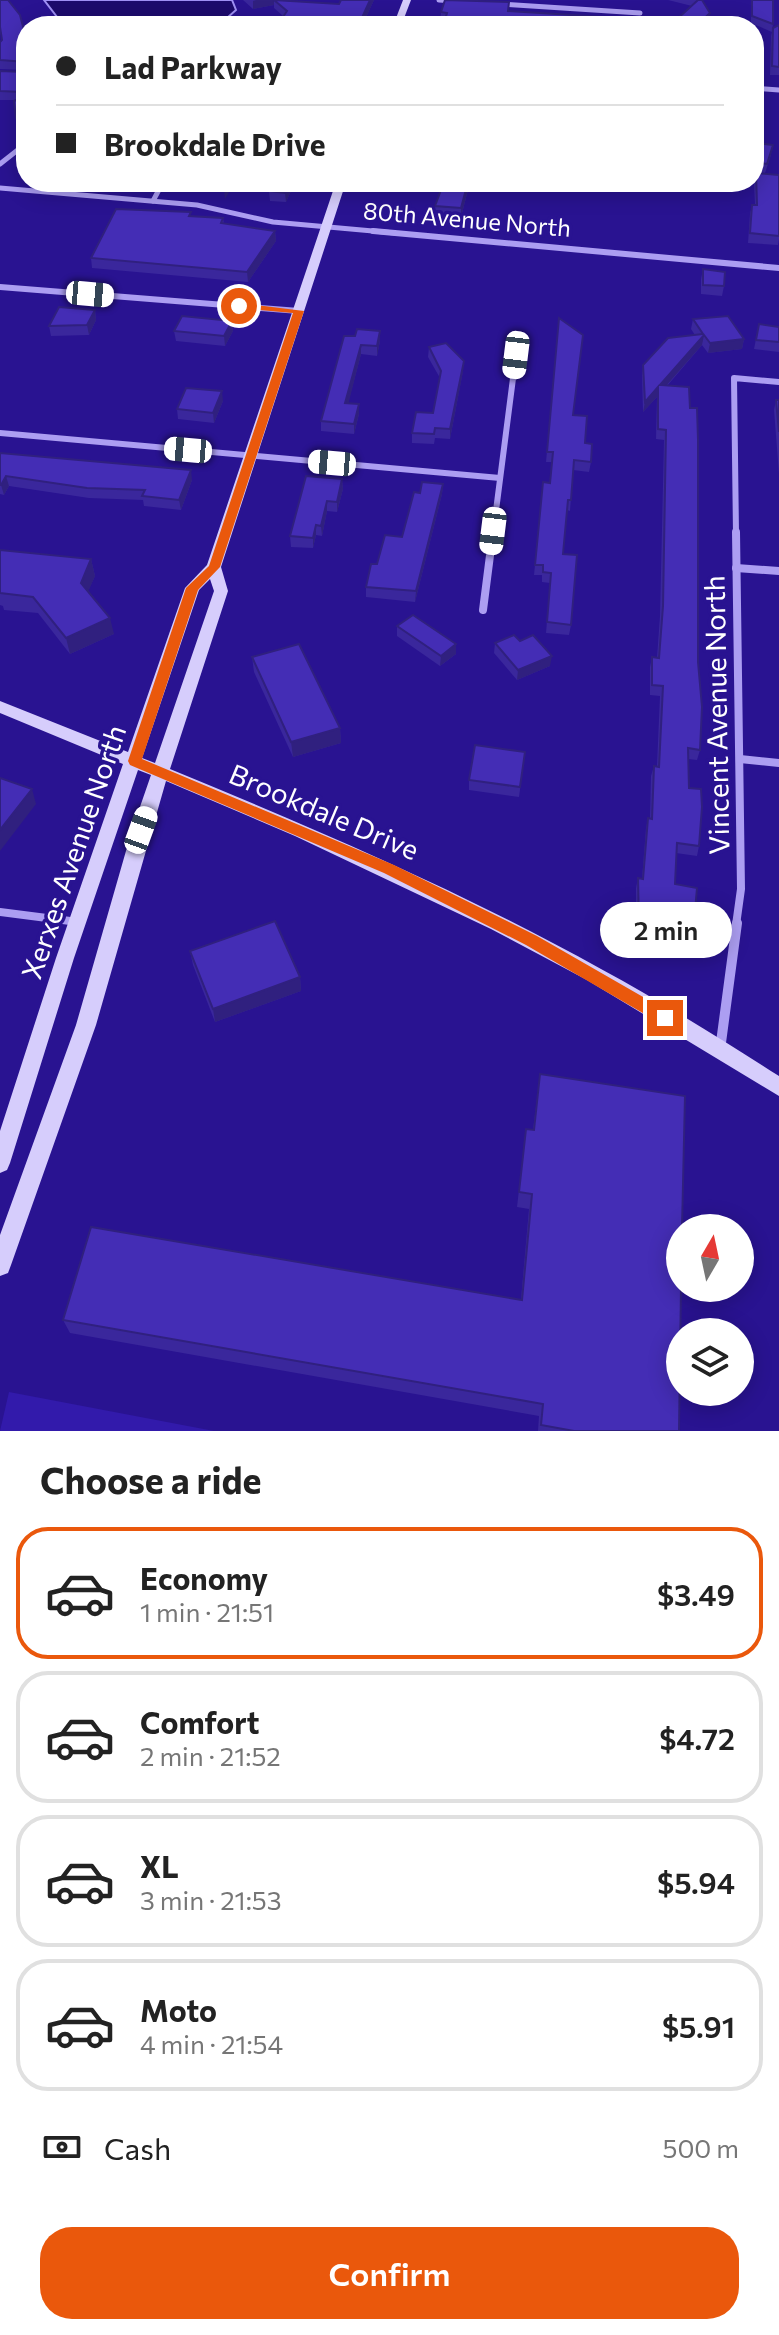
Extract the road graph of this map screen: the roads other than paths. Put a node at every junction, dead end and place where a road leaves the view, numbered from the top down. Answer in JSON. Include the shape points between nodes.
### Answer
{"nodes":[{"id":1,"x":439,"y":0,"type":"edge"},
{"id":2,"x":470,"y":2,"type":"edge"},
{"id":3,"x":485,"y":3,"type":"edge"},
{"id":4,"x":640,"y":13,"type":"dead end"},
{"id":5,"x":16,"y":151,"type":"edge"},
{"id":6,"x":0,"y":164,"type":"edge"},
{"id":7,"x":47,"y":192,"type":"edge"},
{"id":8,"x":158,"y":192,"type":"edge"},
{"id":9,"x":338,"y":192,"type":"edge"},
{"id":10,"x":153,"y":201,"type":"junction"},
{"id":11,"x":327,"y":226,"type":"junction"},
{"id":12,"x":779,"y":268,"type":"edge"},
{"id":13,"x":0,"y":287,"type":"edge"},
{"id":14,"x":299,"y":311,"type":"junction"},
{"id":15,"x":516,"y":355,"type":"dead end"},
{"id":16,"x":779,"y":382,"type":"edge"},
{"id":17,"x":0,"y":433,"type":"edge"},
{"id":18,"x":251,"y":455,"type":"junction"},
{"id":19,"x":500,"y":478,"type":"junction"},
{"id":20,"x":214,"y":567,"type":"junction"},
{"id":21,"x":736,"y":568,"type":"junction"},
{"id":22,"x":779,"y":571,"type":"edge"},
{"id":23,"x":483,"y":610,"type":"dead end"},
{"id":24,"x":0,"y":707,"type":"edge"},
{"id":25,"x":740,"y":759,"type":"junction"},
{"id":26,"x":135,"y":761,"type":"junction"},
{"id":27,"x":779,"y":763,"type":"edge"},
{"id":28,"x":161,"y":773,"type":"junction"},
{"id":29,"x":0,"y":912,"type":"edge"},
{"id":30,"x":78,"y":922,"type":"junction"},
{"id":31,"x":720,"y":1050,"type":"junction"},
{"id":32,"x":779,"y":1087,"type":"edge"},
{"id":33,"x":0,"y":1163,"type":"edge"},
{"id":34,"x":0,"y":1265,"type":"edge"}],
"edges":[{"from":1,"to":2,"type":"street"},
{"from":3,"to":4,"type":"street"},
{"from":5,"to":6,"type":"street"},
{"from":7,"to":10,"type":"street","name":"80th Avenue North"},
{"from":8,"to":10,"type":"street"},
{"from":9,"to":11,"type":"street","name":"Xerxes Avenue North"},
{"from":10,"to":11,"type":"street","name":"80th Avenue North"},
{"from":11,"to":12,"type":"street","name":"80th Avenue North"},
{"from":11,"to":14,"type":"street","name":"Xerxes Avenue North"},
{"from":13,"to":14,"type":"street"},
{"from":14,"to":18,"type":"street","name":"Xerxes Avenue North"},
{"from":15,"to":19,"type":"street"},
{"from":16,"to":21,"type":"street","name":"Vincent Avenue North","via":[[734,378]]},
{"from":17,"to":18,"type":"street"},
{"from":18,"to":19,"type":"street"},
{"from":18,"to":20,"type":"street","name":"Xerxes Avenue North"},
{"from":19,"to":23,"type":"street"},
{"from":20,"to":26,"type":"street","name":"Xerxes Avenue North","via":[[192,588]]},
{"from":20,"to":28,"type":"street","name":"Xerxes Avenue North","via":[[221,591]]},
{"from":21,"to":22,"type":"street"},
{"from":21,"to":25,"type":"street","name":"Vincent Avenue North"},
{"from":24,"to":26,"type":"street","name":"Brookdale Drive"},
{"from":25,"to":27,"type":"street"},
{"from":25,"to":31,"type":"street","name":"Vincent Avenue North","via":[[741,889]]},
{"from":26,"to":28,"type":"street","name":"Brookdale Drive"},
{"from":26,"to":30,"type":"street","name":"Xerxes Avenue North"},
{"from":28,"to":31,"type":"street","name":"Brookdale Drive","via":[[427,888]]},
{"from":28,"to":34,"type":"street","name":"Xerxes Avenue North","via":[[86,1025]]},
{"from":29,"to":30,"type":"street"},
{"from":30,"to":33,"type":"street","name":"Xerxes Avenue North"},
{"from":31,"to":32,"type":"street","name":"Brookdale Drive"}]}
